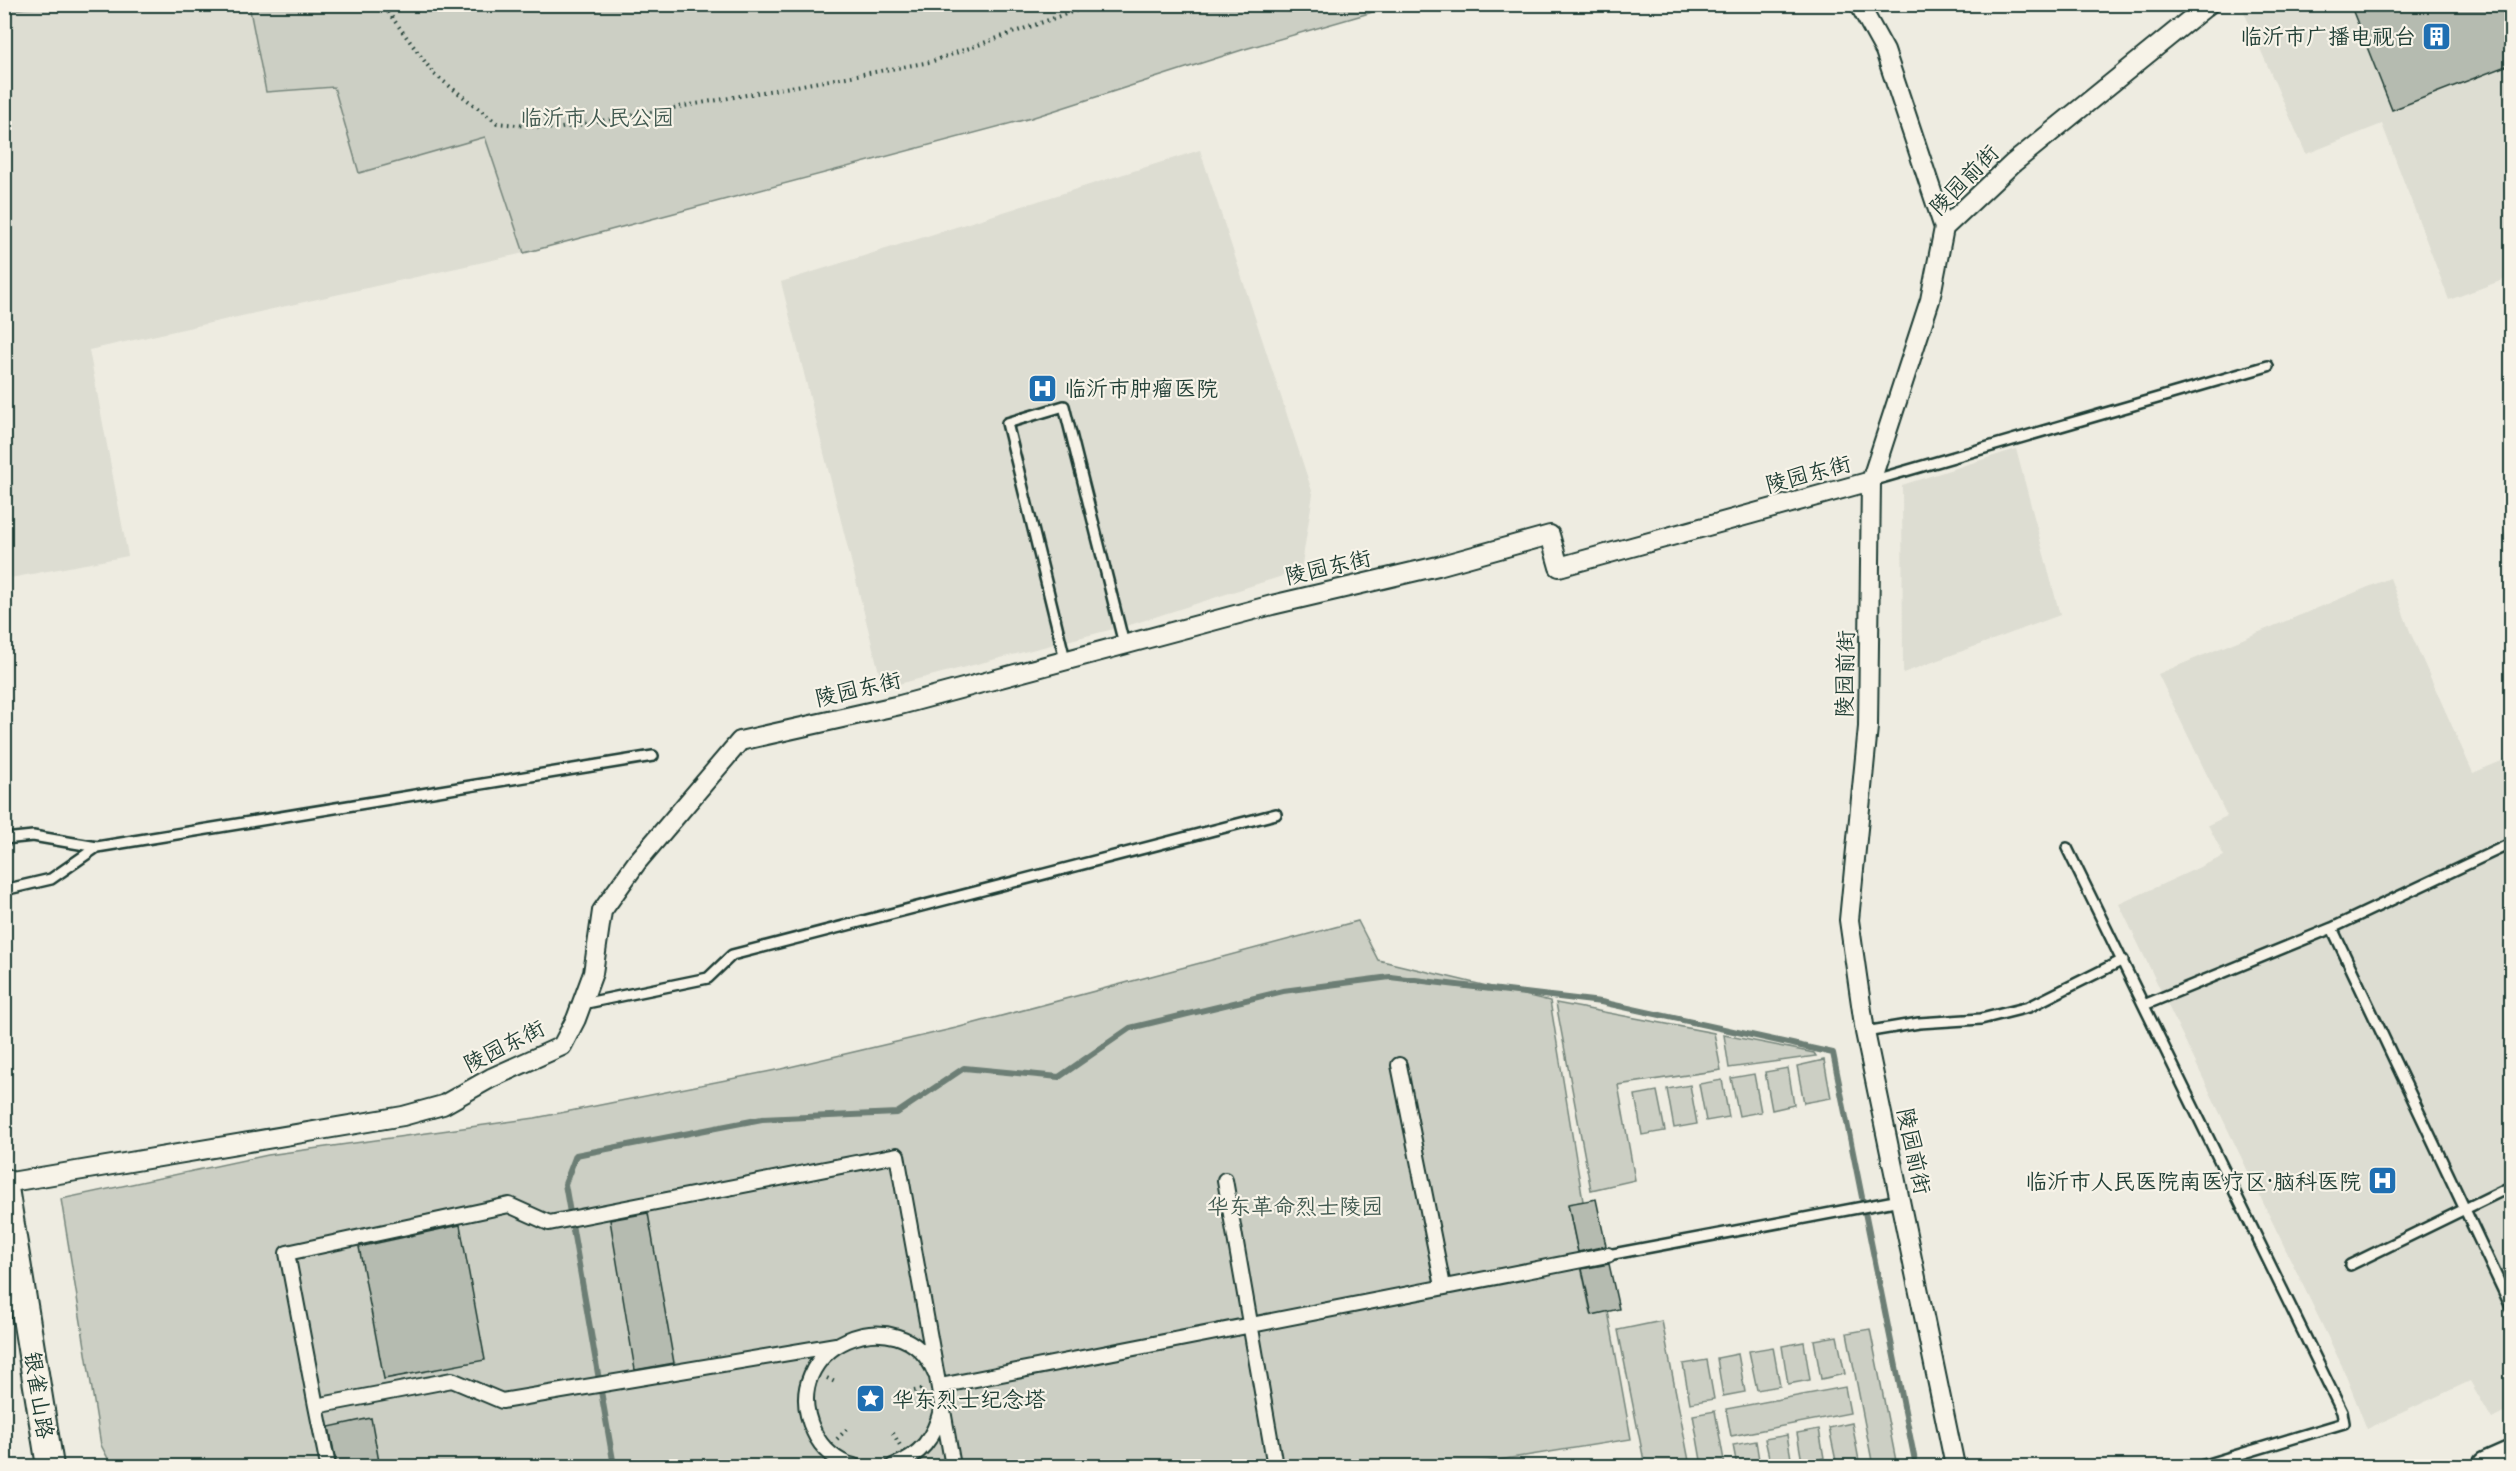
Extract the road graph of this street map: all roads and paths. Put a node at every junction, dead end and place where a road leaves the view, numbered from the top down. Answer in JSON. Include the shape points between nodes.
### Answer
{"nodes":[{"id":1,"x":1094,"y":4,"type":"edge"},
{"id":2,"x":1859,"y":4,"type":"edge"},
{"id":3,"x":2209,"y":4,"type":"edge"},
{"id":4,"x":388,"y":12,"type":"dead end"},
{"id":5,"x":1944,"y":228,"type":"junction"},
{"id":6,"x":2268,"y":366,"type":"dead end"},
{"id":7,"x":1871,"y":481,"type":"junction"},
{"id":8,"x":1124,"y":644,"type":"junction"},
{"id":9,"x":1065,"y":659,"type":"junction"},
{"id":10,"x":653,"y":756,"type":"dead end"},
{"id":11,"x":1276,"y":814,"type":"dead end"},
{"id":12,"x":4,"y":839,"type":"edge"},
{"id":13,"x":2511,"y":843,"type":"edge"},
{"id":14,"x":97,"y":847,"type":"junction"},
{"id":15,"x":2067,"y":848,"type":"dead end"},
{"id":16,"x":4,"y":890,"type":"edge"},
{"id":17,"x":2332,"y":928,"type":"junction"},
{"id":18,"x":2122,"y":960,"type":"junction"},
{"id":19,"x":582,"y":1004,"type":"junction"},
{"id":20,"x":2145,"y":1005,"type":"junction"},
{"id":21,"x":1865,"y":1032,"type":"junction"},
{"id":22,"x":1399,"y":1065,"type":"dead end"},
{"id":23,"x":1225,"y":1180,"type":"dead end"},
{"id":24,"x":5,"y":1182,"type":"edge"},
{"id":25,"x":2511,"y":1186,"type":"edge"},
{"id":26,"x":1900,"y":1200,"type":"junction"},
{"id":27,"x":2464,"y":1209,"type":"junction"},
{"id":28,"x":1608,"y":1255,"type":"joint"},
{"id":29,"x":2350,"y":1265,"type":"dead end"},
{"id":30,"x":1443,"y":1286,"type":"junction"},
{"id":31,"x":2511,"y":1310,"type":"edge"},
{"id":32,"x":1249,"y":1324,"type":"junction"},
{"id":33,"x":836,"y":1345,"type":"junction"},
{"id":34,"x":940,"y":1386,"type":"junction"},
{"id":35,"x":316,"y":1406,"type":"junction"},
{"id":36,"x":2511,"y":1455,"type":"edge"},
{"id":37,"x":850,"y":1466,"type":"edge"},
{"id":38,"x":50,"y":1467,"type":"edge"},
{"id":39,"x":328,"y":1467,"type":"edge"},
{"id":40,"x":893,"y":1467,"type":"edge"},
{"id":41,"x":953,"y":1467,"type":"edge"},
{"id":42,"x":1275,"y":1467,"type":"edge"},
{"id":43,"x":1955,"y":1467,"type":"edge"},
{"id":44,"x":2200,"y":1467,"type":"edge"},
{"id":45,"x":2487,"y":1467,"type":"edge"}],
"edges":[{"from":1,"to":4,"type":"path","via":[[930,62],[556,129],[497,123],[434,74]]},
{"from":2,"to":5,"type":"street","via":[[1886,51]]},
{"from":3,"to":5,"type":"street","name":"陵园前街","via":[[2012,164]]},
{"from":5,"to":7,"type":"street","name":"陵园前街","via":[[1930,300]]},
{"from":6,"to":7,"type":"lane"},
{"from":7,"to":8,"type":"street","name":"陵园东街","via":[[1559,567],[1550,535]]},
{"from":7,"to":21,"type":"street","name":"陵园前街","via":[[1868,727],[1849,920]]},
{"from":8,"to":9,"type":"street","name":"陵园东街"},
{"from":8,"to":9,"type":"lane","via":[[1064,406],[1007,423]]},
{"from":9,"to":19,"type":"street","name":"陵园东街","via":[[900,705],[740,741],[637,862],[602,911],[594,973]]},
{"from":10,"to":14,"type":"lane"},
{"from":11,"to":19,"type":"lane","via":[[732,955],[708,978]]},
{"from":12,"to":14,"type":"lane","via":[[33,836]]},
{"from":13,"to":17,"type":"lane"},
{"from":14,"to":16,"type":"lane","via":[[51,879]]},
{"from":15,"to":18,"type":"lane"},
{"from":17,"to":20,"type":"lane"},
{"from":17,"to":27,"type":"lane"},
{"from":18,"to":20,"type":"lane"},
{"from":18,"to":21,"type":"lane","via":[[2029,1007],[1981,1019],[1918,1023]]},
{"from":19,"to":24,"type":"street","name":"陵园东街","via":[[562,1046],[442,1105],[403,1116]]},
{"from":20,"to":44,"type":"lane","via":[[2344,1423]]},
{"from":21,"to":26,"type":"street","name":"陵园前街"},
{"from":22,"to":30,"type":"street"},
{"from":23,"to":32,"type":"street"},
{"from":24,"to":38,"type":"main road","name":"银雀山路"},
{"from":25,"to":27,"type":"lane"},
{"from":26,"to":28,"type":"lane"},
{"from":26,"to":43,"type":"street","name":"陵园前街"},
{"from":27,"to":29,"type":"lane"},
{"from":27,"to":31,"type":"lane"},
{"from":28,"to":30,"type":"street"},
{"from":30,"to":32,"type":"street"},
{"from":32,"to":34,"type":"street"},
{"from":32,"to":42,"type":"street"},
{"from":33,"to":34,"type":"street","via":[[856,1336],[878,1334],[900,1339],[919,1351],[933,1368]]},
{"from":33,"to":35,"type":"street","via":[[502,1401],[452,1380]]},
{"from":33,"to":37,"type":"street","via":[[820,1359],[809,1378],[808,1420],[826,1449]]},
{"from":34,"to":35,"type":"street","via":[[897,1155],[549,1223],[509,1205],[287,1253]]},
{"from":34,"to":40,"type":"street","via":[[941,1410],[936,1430],[925,1447]]},
{"from":34,"to":41,"type":"street"},
{"from":35,"to":39,"type":"street"},
{"from":36,"to":45,"type":"main road"}]}
